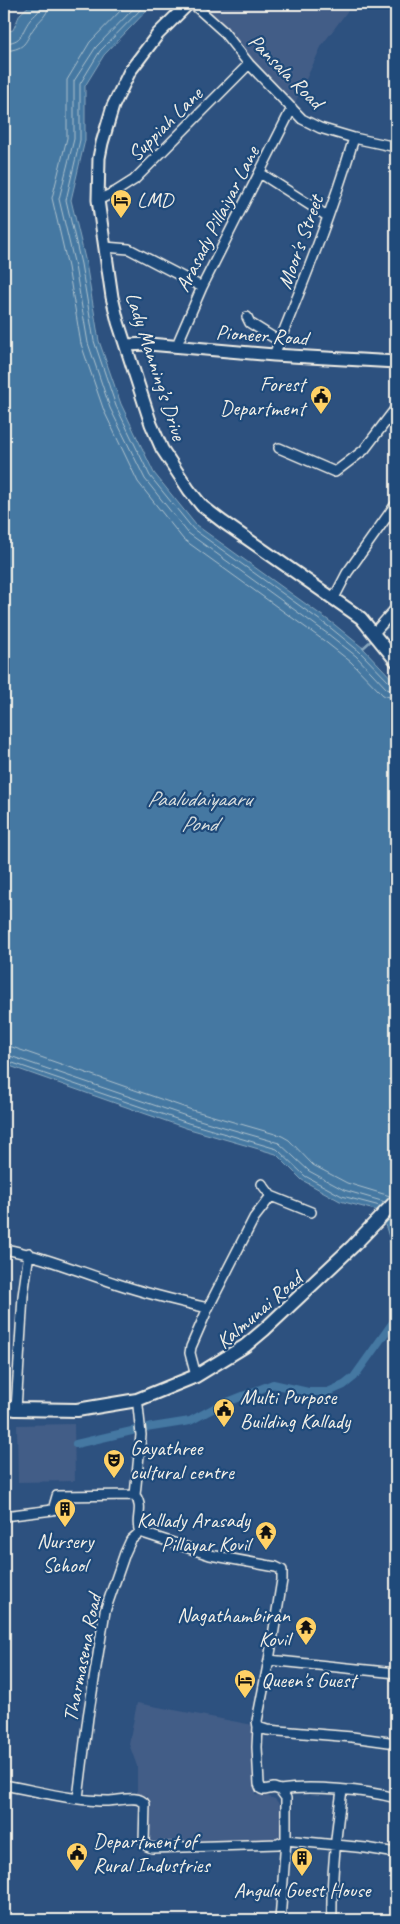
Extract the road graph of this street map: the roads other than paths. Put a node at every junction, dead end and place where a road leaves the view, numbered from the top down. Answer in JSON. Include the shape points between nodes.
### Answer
{"nodes":[{"id":1,"x":188,"y":4,"type":"edge"},
{"id":2,"x":193,"y":4,"type":"edge"},
{"id":3,"x":249,"y":64,"type":"junction"},
{"id":4,"x":292,"y":108,"type":"junction"},
{"id":5,"x":354,"y":138,"type":"junction"},
{"id":6,"x":396,"y":147,"type":"edge"},
{"id":7,"x":260,"y":173,"type":"junction"},
{"id":8,"x":98,"y":200,"type":"junction"},
{"id":9,"x":326,"y":216,"type":"junction"},
{"id":10,"x":105,"y":247,"type":"junction"},
{"id":11,"x":202,"y":287,"type":"junction"},
{"id":12,"x":247,"y":317,"type":"dead end"},
{"id":13,"x":279,"y":341,"type":"junction"},
{"id":14,"x":126,"y":344,"type":"junction"},
{"id":15,"x":176,"y":347,"type":"junction"},
{"id":16,"x":274,"y":355,"type":"junction"},
{"id":17,"x":396,"y":362,"type":"edge"},
{"id":18,"x":396,"y":408,"type":"edge"},
{"id":19,"x":279,"y":448,"type":"dead end"},
{"id":20,"x":396,"y":504,"type":"edge"},
{"id":21,"x":334,"y":598,"type":"junction"},
{"id":22,"x":396,"y":608,"type":"edge"},
{"id":23,"x":374,"y":634,"type":"junction"},
{"id":24,"x":396,"y":661,"type":"edge"},
{"id":25,"x":262,"y":1184,"type":"dead end"},
{"id":26,"x":271,"y":1196,"type":"junction"},
{"id":27,"x":396,"y":1201,"type":"edge"},
{"id":28,"x":396,"y":1208,"type":"edge"},
{"id":29,"x":312,"y":1212,"type":"dead end"},
{"id":30,"x":355,"y":1247,"type":"junction"},
{"id":31,"x":4,"y":1249,"type":"edge"},
{"id":32,"x":29,"y":1253,"type":"junction"},
{"id":33,"x":208,"y":1308,"type":"junction"},
{"id":34,"x":196,"y":1376,"type":"junction"},
{"id":35,"x":138,"y":1403,"type":"junction"},
{"id":36,"x":8,"y":1410,"type":"edge"},
{"id":37,"x":135,"y":1495,"type":"junction"},
{"id":38,"x":4,"y":1516,"type":"edge"},
{"id":39,"x":140,"y":1532,"type":"junction"},
{"id":40,"x":269,"y":1660,"type":"junction"},
{"id":41,"x":396,"y":1673,"type":"edge"},
{"id":42,"x":258,"y":1727,"type":"junction"},
{"id":43,"x":396,"y":1743,"type":"edge"},
{"id":44,"x":4,"y":1785,"type":"edge"},
{"id":45,"x":280,"y":1790,"type":"junction"},
{"id":46,"x":342,"y":1790,"type":"junction"},
{"id":47,"x":78,"y":1798,"type":"junction"},
{"id":48,"x":396,"y":1798,"type":"edge"},
{"id":49,"x":286,"y":1840,"type":"junction"},
{"id":50,"x":335,"y":1845,"type":"junction"},
{"id":51,"x":396,"y":1853,"type":"edge"},
{"id":52,"x":280,"y":1920,"type":"edge"},
{"id":53,"x":332,"y":1920,"type":"edge"}],
"edges":[{"from":1,"to":8,"type":"main road","name":"Lady Manning’s Drive","via":[[158,34],[130,71],[113,106],[100,150]]},
{"from":2,"to":3,"type":"street","name":"Pansala Road","via":[[223,31]]},
{"from":3,"to":4,"type":"street","name":"Pansala Road"},
{"from":3,"to":8,"type":"street","name":"Suppiah Lane","via":[[134,180]]},
{"from":4,"to":5,"type":"street","name":"Pansala Road","via":[[302,119],[320,128]]},
{"from":4,"to":7,"type":"street","name":"Arasady Pillaiyar Lane"},
{"from":5,"to":6,"type":"street","name":"Pansala Road"},
{"from":5,"to":9,"type":"street","name":"Moor's Street"},
{"from":7,"to":9,"type":"street"},
{"from":7,"to":11,"type":"street","name":"Arasady Pillaiyar Lane"},
{"from":8,"to":10,"type":"main road","name":"Lady Manning’s Drive"},
{"from":9,"to":13,"type":"street","name":"Moor's Street"},
{"from":10,"to":11,"type":"street","via":[[129,249]]},
{"from":10,"to":14,"type":"main road","name":"Lady Manning’s Drive","via":[[112,297]]},
{"from":11,"to":15,"type":"street","name":"Arasady Pillaiyar Lane"},
{"from":12,"to":13,"type":"street","via":[[250,323]]},
{"from":13,"to":16,"type":"street","name":"Moor's Street"},
{"from":14,"to":15,"type":"main road","name":"Pioneer Road"},
{"from":14,"to":21,"type":"main road","name":"Lady Manning’s Drive","via":[[151,424],[162,448],[202,506]]},
{"from":15,"to":16,"type":"main road","name":"Pioneer Road"},
{"from":16,"to":17,"type":"main road","name":"Pioneer Road"},
{"from":18,"to":19,"type":"street","via":[[364,450],[335,472]]},
{"from":20,"to":21,"type":"street","via":[[347,573]]},
{"from":21,"to":23,"type":"main road","name":"Lady Manning’s Drive","via":[[361,618]]},
{"from":22,"to":23,"type":"street"},
{"from":23,"to":24,"type":"main road","name":"Lady Manning’s Drive"},
{"from":25,"to":26,"type":"street"},
{"from":26,"to":29,"type":"street"},
{"from":26,"to":33,"type":"street","via":[[254,1218]]},
{"from":27,"to":30,"type":"highway"},
{"from":28,"to":30,"type":"highway"},
{"from":30,"to":34,"type":"highway","name":"Kalmunai Road","via":[[251,1341]]},
{"from":30,"to":35,"type":"highway","name":"Kalmunai Road","via":[[249,1350],[222,1369],[183,1389]]},
{"from":31,"to":32,"type":"street"},
{"from":32,"to":33,"type":"street","via":[[127,1287]]},
{"from":32,"to":36,"type":"street"},
{"from":33,"to":34,"type":"street","via":[[191,1347]]},
{"from":34,"to":35,"type":"highway","name":"Kalmunai Road"},
{"from":35,"to":36,"type":"highway","name":"Kalmunai Road","via":[[80,1416],[57,1417]]},
{"from":35,"to":37,"type":"street","via":[[140,1435]]},
{"from":37,"to":38,"type":"street","via":[[58,1496],[53,1510]]},
{"from":37,"to":39,"type":"street","via":[[140,1508]]},
{"from":39,"to":40,"type":"street","via":[[210,1555],[282,1570]]},
{"from":39,"to":47,"type":"street","name":"Tharmasena Road","via":[[125,1553],[105,1611]]},
{"from":40,"to":41,"type":"street"},
{"from":40,"to":42,"type":"street"},
{"from":42,"to":43,"type":"street"},
{"from":42,"to":45,"type":"street","via":[[259,1784],[264,1790]]},
{"from":44,"to":47,"type":"street"},
{"from":45,"to":46,"type":"street"},
{"from":45,"to":49,"type":"street","via":[[286,1798]]},
{"from":46,"to":48,"type":"street"},
{"from":46,"to":50,"type":"street"},
{"from":47,"to":49,"type":"street","via":[[142,1800],[145,1804],[144,1842],[152,1848],[278,1844]]},
{"from":49,"to":50,"type":"street"},
{"from":49,"to":52,"type":"street"},
{"from":50,"to":51,"type":"street"},
{"from":50,"to":53,"type":"street"}]}
